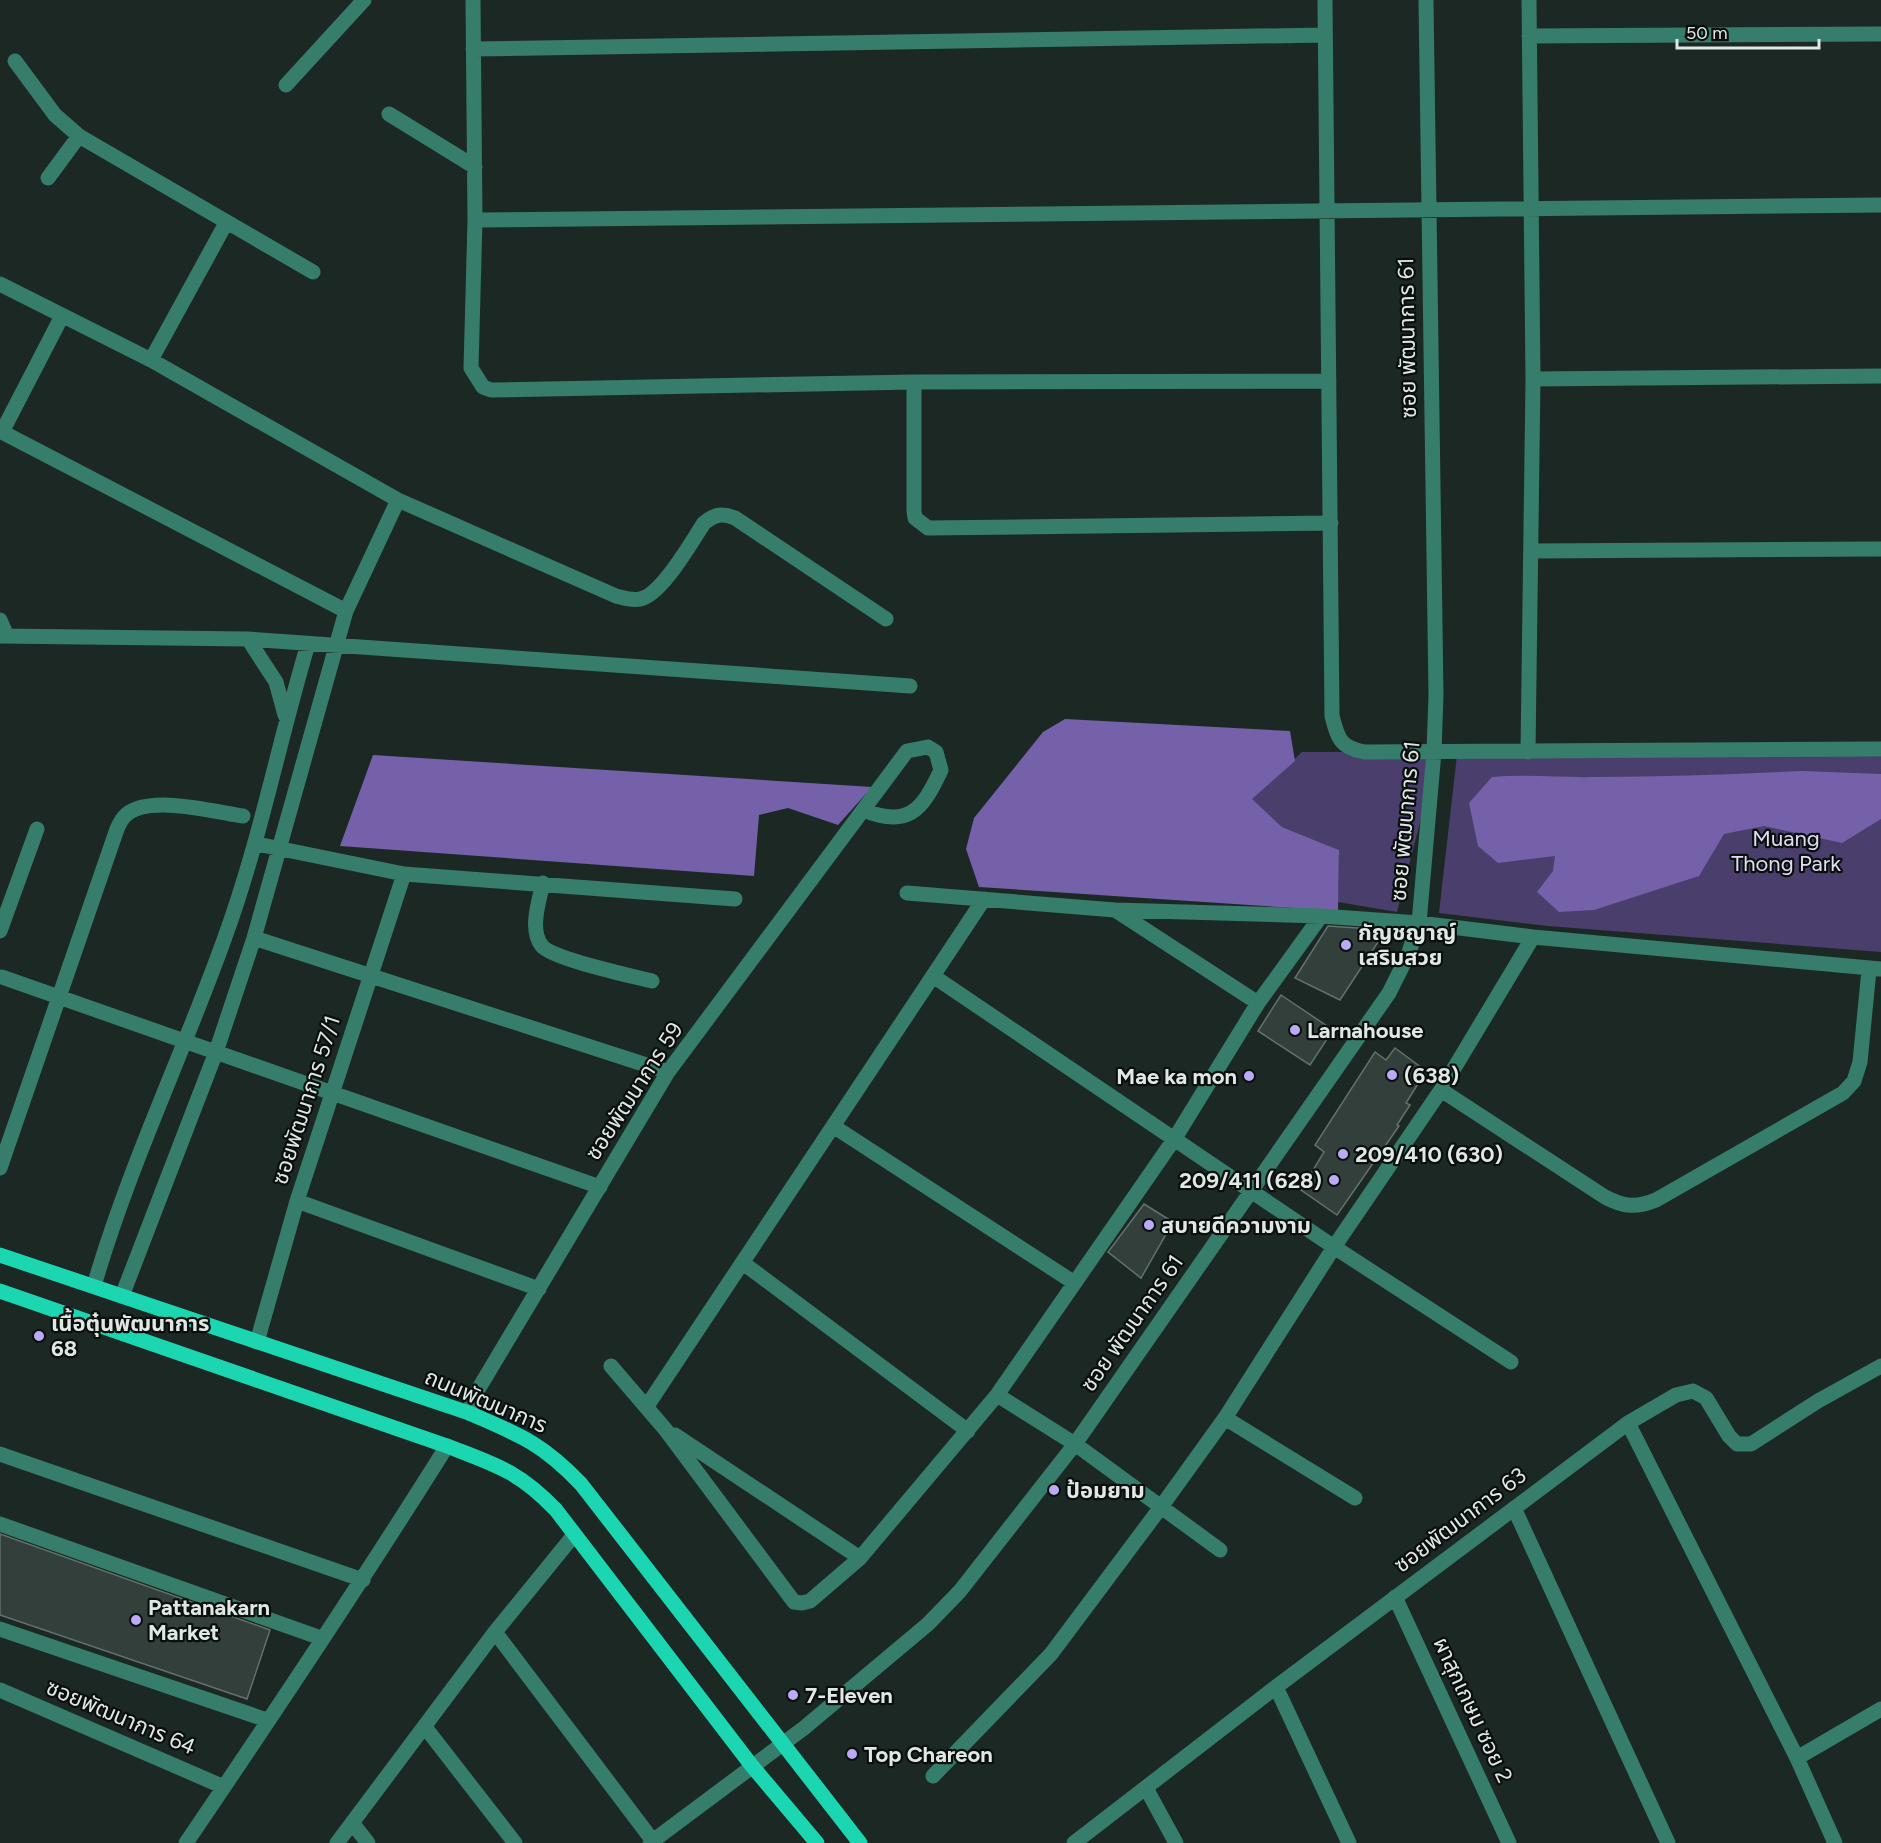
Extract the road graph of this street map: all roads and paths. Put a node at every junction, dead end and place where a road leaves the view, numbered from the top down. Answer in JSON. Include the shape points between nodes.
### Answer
{"nodes":[{"id":1,"x":364,"y":0,"type":"edge"},
{"id":2,"x":473,"y":0,"type":"edge"},
{"id":3,"x":1325,"y":0,"type":"edge"},
{"id":4,"x":1426,"y":0,"type":"edge"},
{"id":5,"x":1528,"y":0,"type":"edge"},
{"id":6,"x":1881,"y":34,"type":"edge"},
{"id":7,"x":1325,"y":35,"type":"junction"},
{"id":8,"x":1529,"y":36,"type":"junction"},
{"id":9,"x":473,"y":49,"type":"junction"},
{"id":10,"x":15,"y":61,"type":"dead end"},
{"id":11,"x":286,"y":86,"type":"dead end"},
{"id":12,"x":389,"y":114,"type":"dead end"},
{"id":13,"x":78,"y":136,"type":"junction"},
{"id":14,"x":475,"y":167,"type":"junction"},
{"id":15,"x":48,"y":178,"type":"dead end"},
{"id":16,"x":1881,"y":205,"type":"edge"},
{"id":17,"x":1529,"y":210,"type":"junction"},
{"id":18,"x":1428,"y":211,"type":"junction"},
{"id":19,"x":1328,"y":212,"type":"junction"},
{"id":20,"x":476,"y":220,"type":"junction"},
{"id":21,"x":226,"y":223,"type":"junction"},
{"id":22,"x":313,"y":272,"type":"dead end"},
{"id":23,"x":0,"y":284,"type":"edge"},
{"id":24,"x":62,"y":316,"type":"junction"},
{"id":25,"x":151,"y":360,"type":"junction"},
{"id":26,"x":1881,"y":376,"type":"edge"},
{"id":27,"x":1533,"y":379,"type":"junction"},
{"id":28,"x":1329,"y":381,"type":"junction"},
{"id":29,"x":914,"y":382,"type":"junction"},
{"id":30,"x":1,"y":432,"type":"edge"},
{"id":31,"x":398,"y":500,"type":"junction"},
{"id":32,"x":1331,"y":523,"type":"junction"},
{"id":33,"x":1881,"y":549,"type":"edge"},
{"id":34,"x":1531,"y":551,"type":"junction"},
{"id":35,"x":346,"y":611,"type":"junction"},
{"id":36,"x":885,"y":619,"type":"dead end"},
{"id":37,"x":0,"y":620,"type":"edge"},
{"id":38,"x":3,"y":636,"type":"edge"},
{"id":39,"x":248,"y":639,"type":"junction"},
{"id":40,"x":308,"y":644,"type":"junction"},
{"id":41,"x":335,"y":644,"type":"junction"},
{"id":42,"x":910,"y":686,"type":"dead end"},
{"id":43,"x":286,"y":718,"type":"junction"},
{"id":44,"x":1881,"y":749,"type":"edge"},
{"id":45,"x":1434,"y":752,"type":"junction"},
{"id":46,"x":1528,"y":752,"type":"junction"},
{"id":47,"x":863,"y":810,"type":"junction"},
{"id":48,"x":243,"y":816,"type":"dead end"},
{"id":49,"x":37,"y":829,"type":"dead end"},
{"id":50,"x":257,"y":844,"type":"junction"},
{"id":51,"x":278,"y":848,"type":"junction"},
{"id":52,"x":404,"y":874,"type":"junction"},
{"id":53,"x":543,"y":883,"type":"junction"},
{"id":54,"x":907,"y":893,"type":"dead end"},
{"id":55,"x":735,"y":899,"type":"dead end"},
{"id":56,"x":984,"y":899,"type":"junction"},
{"id":57,"x":1115,"y":910,"type":"junction"},
{"id":58,"x":1321,"y":916,"type":"junction"},
{"id":59,"x":1419,"y":924,"type":"junction"},
{"id":60,"x":0,"y":931,"type":"edge"},
{"id":61,"x":254,"y":938,"type":"junction"},
{"id":62,"x":1533,"y":938,"type":"junction"},
{"id":63,"x":1875,"y":970,"type":"edge"},
{"id":64,"x":371,"y":976,"type":"junction"},
{"id":65,"x":933,"y":976,"type":"junction"},
{"id":66,"x":2,"y":977,"type":"dead end"},
{"id":67,"x":652,"y":981,"type":"dead end"},
{"id":68,"x":61,"y":999,"type":"junction"},
{"id":69,"x":1258,"y":1003,"type":"junction"},
{"id":70,"x":183,"y":1040,"type":"junction"},
{"id":71,"x":216,"y":1052,"type":"junction"},
{"id":72,"x":668,"y":1072,"type":"junction"},
{"id":73,"x":1441,"y":1090,"type":"junction"},
{"id":74,"x":333,"y":1091,"type":"junction"},
{"id":75,"x":833,"y":1126,"type":"junction"},
{"id":76,"x":1175,"y":1138,"type":"junction"},
{"id":77,"x":0,"y":1168,"type":"edge"},
{"id":78,"x":600,"y":1187,"type":"junction"},
{"id":79,"x":1252,"y":1190,"type":"junction"},
{"id":80,"x":297,"y":1201,"type":"junction"},
{"id":81,"x":1334,"y":1247,"type":"junction"},
{"id":82,"x":1,"y":1257,"type":"edge"},
{"id":83,"x":743,"y":1263,"type":"junction"},
{"id":84,"x":1073,"y":1282,"type":"junction"},
{"id":85,"x":94,"y":1286,"type":"junction"},
{"id":86,"x":539,"y":1289,"type":"junction"},
{"id":87,"x":0,"y":1291,"type":"edge"},
{"id":88,"x":122,"y":1296,"type":"junction"},
{"id":89,"x":257,"y":1342,"type":"junction"},
{"id":90,"x":1511,"y":1362,"type":"dead end"},
{"id":91,"x":611,"y":1366,"type":"dead end"},
{"id":92,"x":1881,"y":1366,"type":"edge"},
{"id":93,"x":997,"y":1395,"type":"junction"},
{"id":94,"x":647,"y":1406,"type":"junction"},
{"id":95,"x":469,"y":1413,"type":"junction"},
{"id":96,"x":1225,"y":1418,"type":"junction"},
{"id":97,"x":1628,"y":1423,"type":"junction"},
{"id":98,"x":665,"y":1429,"type":"junction"},
{"id":99,"x":968,"y":1431,"type":"junction"},
{"id":100,"x":1075,"y":1444,"type":"junction"},
{"id":101,"x":447,"y":1446,"type":"junction"},
{"id":102,"x":0,"y":1454,"type":"edge"},
{"id":103,"x":1355,"y":1498,"type":"dead end"},
{"id":104,"x":1161,"y":1507,"type":"junction"},
{"id":105,"x":1514,"y":1508,"type":"junction"},
{"id":106,"x":0,"y":1524,"type":"edge"},
{"id":107,"x":574,"y":1535,"type":"junction"},
{"id":108,"x":1220,"y":1550,"type":"dead end"},
{"id":109,"x":860,"y":1558,"type":"junction"},
{"id":110,"x":363,"y":1580,"type":"junction"},
{"id":111,"x":1395,"y":1597,"type":"junction"},
{"id":112,"x":0,"y":1629,"type":"edge"},
{"id":113,"x":495,"y":1632,"type":"junction"},
{"id":114,"x":321,"y":1638,"type":"junction"},
{"id":115,"x":1276,"y":1687,"type":"junction"},
{"id":116,"x":0,"y":1690,"type":"edge"},
{"id":117,"x":1881,"y":1709,"type":"edge"},
{"id":118,"x":267,"y":1720,"type":"junction"},
{"id":119,"x":425,"y":1727,"type":"junction"},
{"id":120,"x":782,"y":1744,"type":"junction"},
{"id":121,"x":1797,"y":1758,"type":"junction"},
{"id":122,"x":752,"y":1766,"type":"junction"},
{"id":123,"x":933,"y":1776,"type":"dead end"},
{"id":124,"x":224,"y":1787,"type":"junction"},
{"id":125,"x":1146,"y":1788,"type":"junction"},
{"id":126,"x":353,"y":1824,"type":"junction"},
{"id":127,"x":651,"y":1842,"type":"edge"},
{"id":128,"x":186,"y":1843,"type":"edge"},
{"id":129,"x":338,"y":1843,"type":"edge"},
{"id":130,"x":368,"y":1843,"type":"edge"},
{"id":131,"x":515,"y":1843,"type":"edge"},
{"id":132,"x":817,"y":1843,"type":"edge"},
{"id":133,"x":860,"y":1843,"type":"edge"},
{"id":134,"x":1074,"y":1843,"type":"edge"},
{"id":135,"x":1176,"y":1843,"type":"edge"},
{"id":136,"x":1349,"y":1843,"type":"edge"},
{"id":137,"x":1509,"y":1843,"type":"edge"},
{"id":138,"x":1668,"y":1843,"type":"edge"},
{"id":139,"x":1835,"y":1843,"type":"edge"}],
"edges":[{"from":1,"to":11,"type":"street"},
{"from":2,"to":9,"type":"street"},
{"from":3,"to":7,"type":"street"},
{"from":4,"to":18,"type":"street","name":"ซอย พัฒนาการ 61"},
{"from":5,"to":8,"type":"street"},
{"from":6,"to":8,"type":"street"},
{"from":7,"to":9,"type":"street"},
{"from":7,"to":19,"type":"street"},
{"from":8,"to":17,"type":"street"},
{"from":9,"to":14,"type":"street"},
{"from":10,"to":13,"type":"street","via":[[56,115]]},
{"from":12,"to":14,"type":"street"},
{"from":13,"to":15,"type":"street"},
{"from":13,"to":21,"type":"street"},
{"from":14,"to":20,"type":"street"},
{"from":16,"to":17,"type":"street"},
{"from":17,"to":18,"type":"street"},
{"from":17,"to":27,"type":"street"},
{"from":18,"to":19,"type":"street"},
{"from":18,"to":45,"type":"street","name":"ซอย พัฒนาการ 61"},
{"from":19,"to":20,"type":"street"},
{"from":19,"to":28,"type":"street"},
{"from":20,"to":29,"type":"street","via":[[471,368],[483,387],[491,390]]},
{"from":21,"to":22,"type":"street"},
{"from":21,"to":25,"type":"street"},
{"from":23,"to":24,"type":"street"},
{"from":24,"to":25,"type":"street"},
{"from":24,"to":30,"type":"street"},
{"from":25,"to":31,"type":"street"},
{"from":26,"to":27,"type":"street"},
{"from":27,"to":34,"type":"street"},
{"from":28,"to":29,"type":"street"},
{"from":28,"to":32,"type":"street"},
{"from":29,"to":32,"type":"street","via":[[914,511],[915,518],[928,528]]},
{"from":30,"to":35,"type":"street"},
{"from":31,"to":35,"type":"street"},
{"from":31,"to":36,"type":"street","via":[[630,599],[650,594],[664,581],[704,523],[724,514]]},
{"from":32,"to":45,"type":"street","via":[[1332,716],[1338,736],[1347,748],[1364,752]]},
{"from":33,"to":34,"type":"street"},
{"from":34,"to":46,"type":"street"},
{"from":35,"to":41,"type":"street"},
{"from":37,"to":38,"type":"street"},
{"from":38,"to":39,"type":"street"},
{"from":39,"to":40,"type":"street"},
{"from":39,"to":43,"type":"street","via":[[276,682]]},
{"from":40,"to":41,"type":"street"},
{"from":40,"to":43,"type":"street"},
{"from":41,"to":42,"type":"street"},
{"from":41,"to":51,"type":"street"},
{"from":43,"to":50,"type":"street"},
{"from":44,"to":46,"type":"street"},
{"from":45,"to":46,"type":"street"},
{"from":45,"to":59,"type":"street","name":"ซอย พัฒนาการ 61"},
{"from":47,"to":47,"type":"street","name":"ซอยพัฒนาการ 59","via":[[907,751],[928,747],[936,752],[941,770],[922,804],[910,815],[888,819]]},
{"from":47,"to":72,"type":"street","name":"ซอยพัฒนาการ 59"},
{"from":48,"to":68,"type":"street","via":[[159,804],[125,816],[117,829]]},
{"from":49,"to":60,"type":"street"},
{"from":50,"to":51,"type":"street"},
{"from":50,"to":70,"type":"street","via":[[225,938]]},
{"from":51,"to":52,"type":"street"},
{"from":51,"to":61,"type":"street"},
{"from":52,"to":53,"type":"street"},
{"from":52,"to":64,"type":"street","name":"ซอยพัฒนาการ 57/1"},
{"from":53,"to":55,"type":"street"},
{"from":53,"to":67,"type":"street","via":[[536,916],[543,946],[558,955]]},
{"from":54,"to":56,"type":"street"},
{"from":56,"to":57,"type":"street"},
{"from":56,"to":65,"type":"street"},
{"from":57,"to":58,"type":"street"},
{"from":57,"to":69,"type":"street"},
{"from":58,"to":59,"type":"street"},
{"from":58,"to":69,"type":"street"},
{"from":59,"to":62,"type":"street"},
{"from":59,"to":79,"type":"street","name":"ซอย พัฒนาการ 61","via":[[1389,993]]},
{"from":61,"to":64,"type":"street"},
{"from":61,"to":71,"type":"street"},
{"from":62,"to":63,"type":"street"},
{"from":62,"to":73,"type":"street"},
{"from":63,"to":73,"type":"street","via":[[1860,1062],[1854,1081],[1843,1093],[1638,1207],[1620,1205],[1605,1197]]},
{"from":64,"to":72,"type":"street"},
{"from":64,"to":74,"type":"street","name":"ซอยพัฒนาการ 57/1"},
{"from":65,"to":75,"type":"street"},
{"from":65,"to":76,"type":"street"},
{"from":66,"to":68,"type":"street"},
{"from":68,"to":70,"type":"street"},
{"from":68,"to":77,"type":"street"},
{"from":69,"to":76,"type":"street"},
{"from":70,"to":71,"type":"street"},
{"from":70,"to":85,"type":"street"},
{"from":71,"to":74,"type":"street"},
{"from":71,"to":88,"type":"street"},
{"from":72,"to":78,"type":"street","name":"ซอยพัฒนาการ 59"},
{"from":73,"to":81,"type":"street"},
{"from":74,"to":78,"type":"street"},
{"from":74,"to":80,"type":"street","name":"ซอยพัฒนาการ 57/1"},
{"from":75,"to":83,"type":"street"},
{"from":75,"to":84,"type":"street"},
{"from":76,"to":79,"type":"street"},
{"from":76,"to":84,"type":"street"},
{"from":78,"to":86,"type":"street","name":"ซอยพัฒนาการ 59"},
{"from":79,"to":81,"type":"street"},
{"from":79,"to":100,"type":"street","name":"ซอย พัฒนาการ 61"},
{"from":80,"to":86,"type":"street"},
{"from":80,"to":89,"type":"street","name":"ซอยพัฒนาการ 57/1"},
{"from":81,"to":90,"type":"street"},
{"from":81,"to":96,"type":"street"},
{"from":82,"to":85,"type":"main road","name":"ถนนพัฒนาการ"},
{"from":83,"to":94,"type":"street"},
{"from":83,"to":99,"type":"street"},
{"from":84,"to":93,"type":"street"},
{"from":85,"to":88,"type":"main road","name":"ถนนพัฒนาการ"},
{"from":86,"to":95,"type":"street","name":"ซอยพัฒนาการ 59","via":[[473,1398]]},
{"from":87,"to":101,"type":"main road"},
{"from":88,"to":89,"type":"main road","name":"ถนนพัฒนาการ"},
{"from":89,"to":95,"type":"main road","name":"ถนนพัฒนาการ"},
{"from":91,"to":94,"type":"street"},
{"from":92,"to":97,"type":"street","name":"ซอยพัฒนาการ 63","via":[[1751,1444],[1737,1443],[1729,1436],[1706,1398],[1693,1391],[1676,1395]]},
{"from":93,"to":99,"type":"street"},
{"from":93,"to":100,"type":"street"},
{"from":94,"to":98,"type":"street"},
{"from":95,"to":120,"type":"main road","name":"ถนนพัฒนาการ","via":[[530,1439],[575,1477]]},
{"from":96,"to":103,"type":"street"},
{"from":96,"to":104,"type":"street"},
{"from":97,"to":105,"type":"street","name":"ซอยพัฒนาการ 63"},
{"from":97,"to":121,"type":"street"},
{"from":98,"to":109,"type":"street"},
{"from":98,"to":109,"type":"street","via":[[794,1602],[810,1601]]},
{"from":99,"to":109,"type":"street"},
{"from":100,"to":104,"type":"street"},
{"from":100,"to":120,"type":"street","name":"ซอย พัฒนาการ 61","via":[[960,1591],[928,1624]]},
{"from":101,"to":107,"type":"main road","via":[[515,1473],[542,1495]]},
{"from":101,"to":110,"type":"street"},
{"from":102,"to":110,"type":"street"},
{"from":104,"to":108,"type":"street"},
{"from":104,"to":123,"type":"street","via":[[1051,1654]]},
{"from":105,"to":111,"type":"street","name":"ซอยพัฒนาการ 63"},
{"from":105,"to":138,"type":"street"},
{"from":106,"to":114,"type":"street"},
{"from":107,"to":113,"type":"street"},
{"from":107,"to":122,"type":"main road"},
{"from":110,"to":114,"type":"street"},
{"from":111,"to":115,"type":"street","name":"ซอยพัฒนาการ 63"},
{"from":111,"to":137,"type":"street","name":"ผาสุกเกษม ซอย 2"},
{"from":112,"to":118,"type":"street"},
{"from":113,"to":119,"type":"street"},
{"from":113,"to":127,"type":"street"},
{"from":114,"to":118,"type":"street"},
{"from":115,"to":125,"type":"street","name":"ซอยพัฒนาการ 63"},
{"from":115,"to":136,"type":"street"},
{"from":116,"to":124,"type":"street","name":"ซอยพัฒนาการ 64"},
{"from":117,"to":121,"type":"street"},
{"from":118,"to":124,"type":"street"},
{"from":119,"to":126,"type":"street"},
{"from":119,"to":131,"type":"street"},
{"from":120,"to":122,"type":"street","name":"ซอย พัฒนาการ 61"},
{"from":120,"to":133,"type":"main road","name":"ถนนพัฒนาการ"},
{"from":121,"to":139,"type":"street"},
{"from":122,"to":127,"type":"street","name":"ซอย พัฒนาการ 61"},
{"from":122,"to":132,"type":"main road"},
{"from":124,"to":128,"type":"street"},
{"from":125,"to":134,"type":"street","name":"ซอยพัฒนาการ 63"},
{"from":125,"to":135,"type":"street"},
{"from":126,"to":129,"type":"street"},
{"from":126,"to":130,"type":"street"}]}
